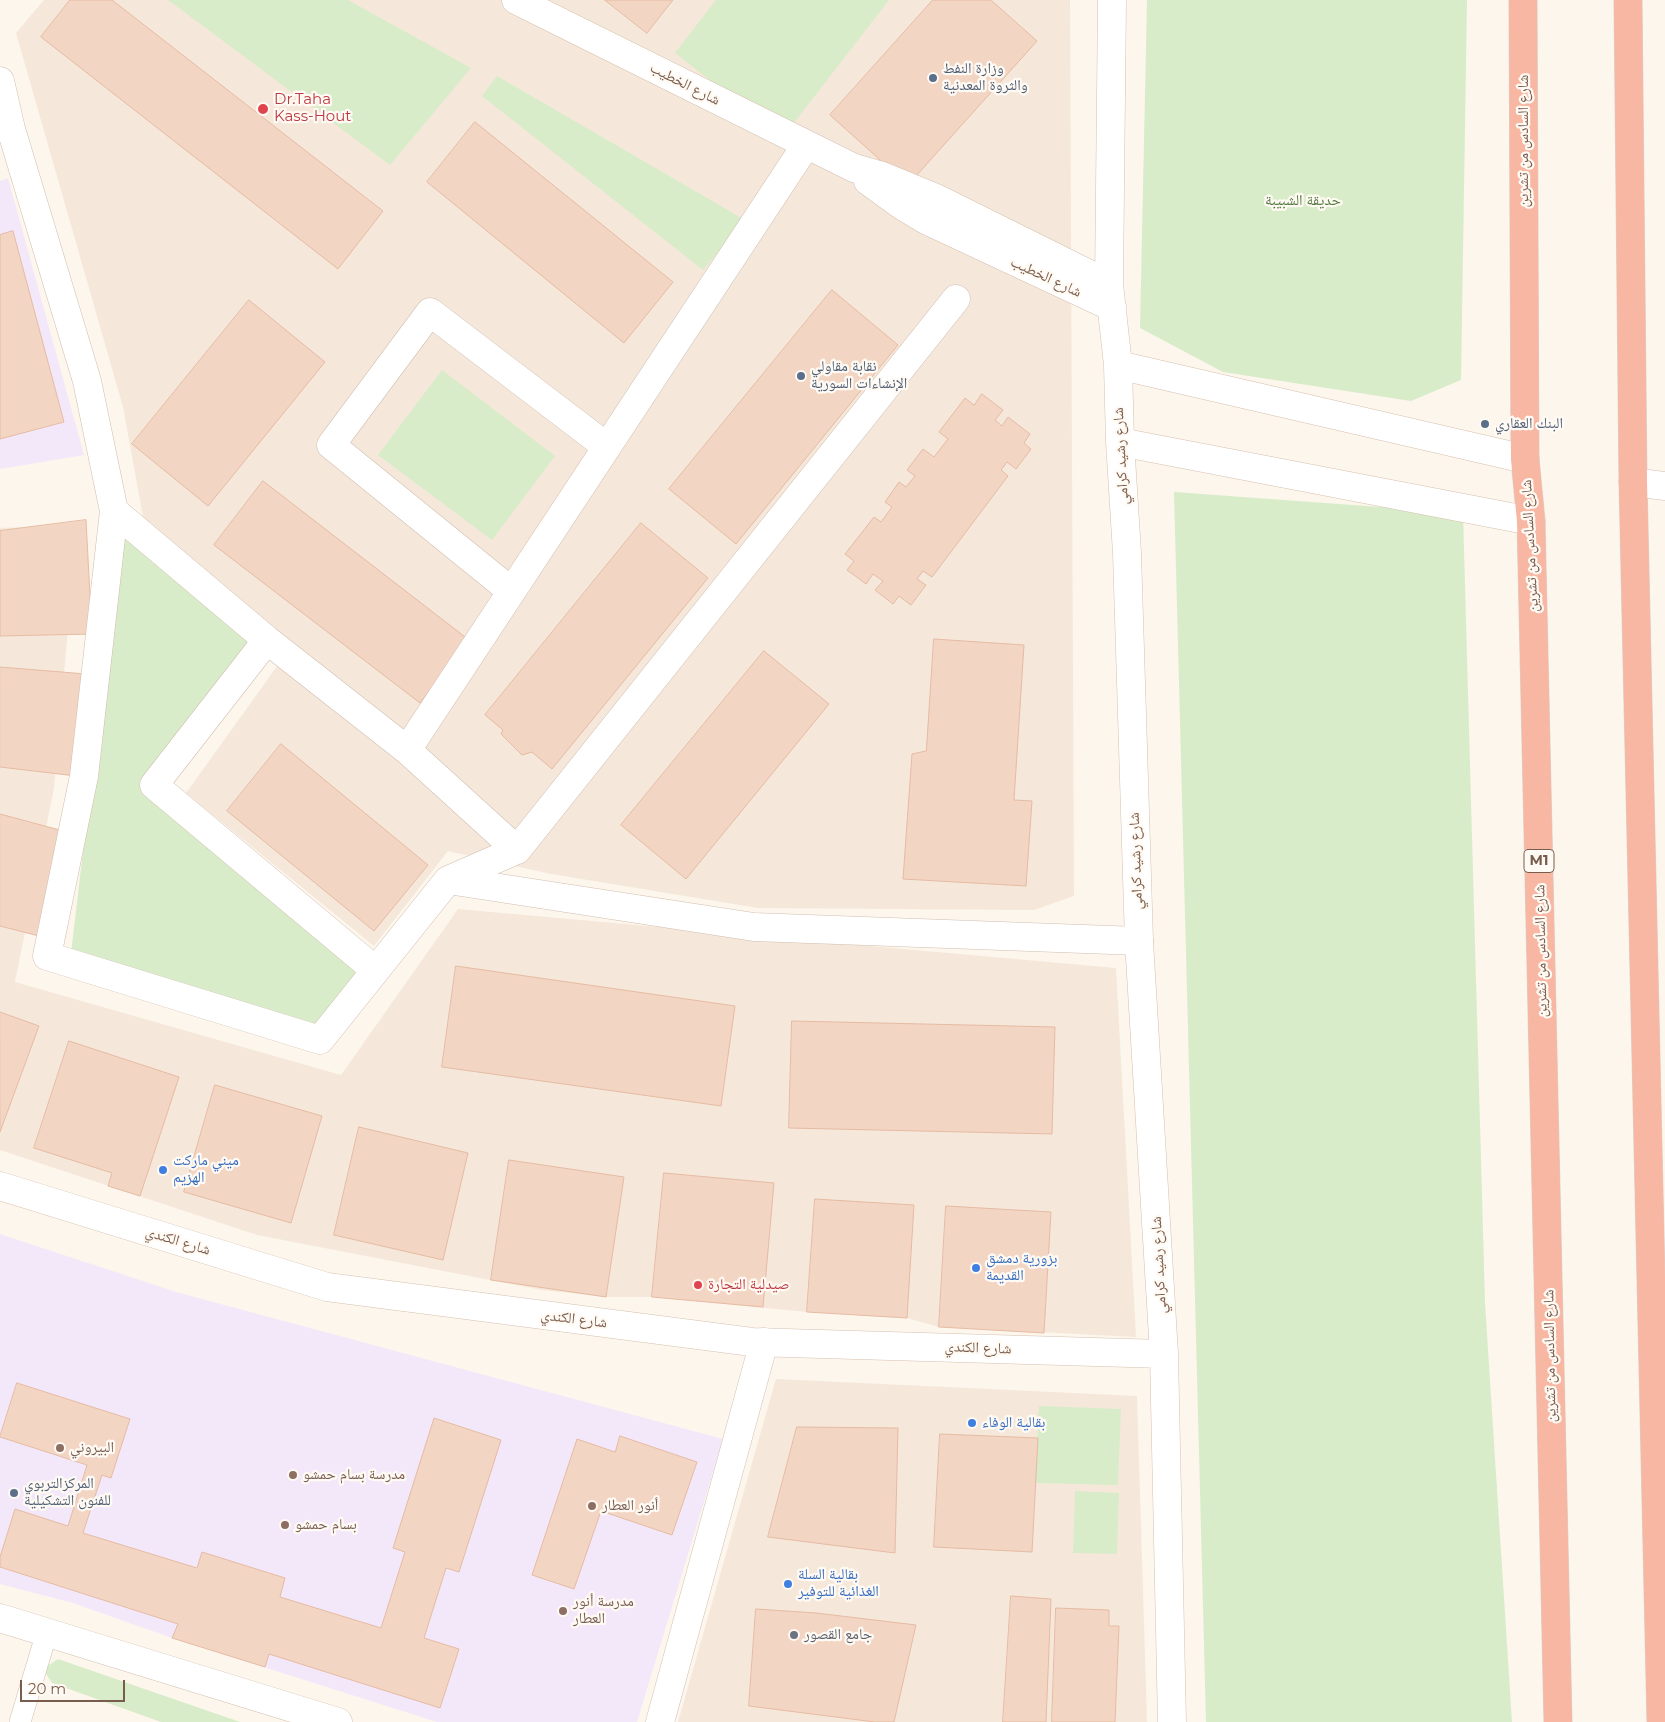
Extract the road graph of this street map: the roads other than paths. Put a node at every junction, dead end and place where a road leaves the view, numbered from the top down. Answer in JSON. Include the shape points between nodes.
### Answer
{"nodes":[{"id":1,"x":516,"y":0,"type":"edge"},
{"id":2,"x":1112,"y":0,"type":"edge"},
{"id":3,"x":1523,"y":0,"type":"edge"},
{"id":4,"x":1628,"y":0,"type":"edge"},
{"id":5,"x":0,"y":81,"type":"edge"},
{"id":6,"x":806,"y":145,"type":"junction"},
{"id":7,"x":1110,"y":296,"type":"junction"},
{"id":8,"x":956,"y":299,"type":"dead end"},
{"id":9,"x":1118,"y":365,"type":"junction"},
{"id":10,"x":1120,"y":442,"type":"junction"},
{"id":11,"x":607,"y":447,"type":"junction"},
{"id":12,"x":1525,"y":459,"type":"junction"},
{"id":13,"x":1633,"y":482,"type":"junction"},
{"id":14,"x":1665,"y":486,"type":"edge"},
{"id":15,"x":114,"y":511,"type":"junction"},
{"id":16,"x":1531,"y":520,"type":"junction"},
{"id":17,"x":512,"y":591,"type":"junction"},
{"id":18,"x":267,"y":640,"type":"junction"},
{"id":19,"x":407,"y":750,"type":"junction"},
{"id":20,"x":517,"y":850,"type":"junction"},
{"id":21,"x":448,"y":880,"type":"junction"},
{"id":22,"x":1139,"y":941,"type":"junction"},
{"id":23,"x":375,"y":970,"type":"junction"},
{"id":24,"x":0,"y":1186,"type":"edge"},
{"id":25,"x":764,"y":1342,"type":"junction"},
{"id":26,"x":1164,"y":1354,"type":"junction"},
{"id":27,"x":0,"y":1618,"type":"edge"},
{"id":28,"x":47,"y":1632,"type":"junction"},
{"id":29,"x":334,"y":1721,"type":"edge"},
{"id":30,"x":20,"y":1722,"type":"edge"},
{"id":31,"x":660,"y":1722,"type":"edge"},
{"id":32,"x":1172,"y":1722,"type":"edge"},
{"id":33,"x":1558,"y":1722,"type":"edge"},
{"id":34,"x":1661,"y":1722,"type":"edge"}],
"edges":[{"from":1,"to":6,"type":"street","name":"شارع الخطيب"},
{"from":2,"to":7,"type":"street","name":"شارع رشيد كرامي"},
{"from":3,"to":12,"type":"highway","name":"شارع السادس من تشرين","number":"M1"},
{"from":4,"to":13,"type":"highway"},
{"from":5,"to":15,"type":"street","via":[[11,129],[86,381]]},
{"from":6,"to":7,"type":"street","name":"شارع الخطيب","via":[[854,168],[876,187],[926,220]]},
{"from":6,"to":11,"type":"street"},
{"from":7,"to":9,"type":"street","name":"شارع رشيد كرامي"},
{"from":8,"to":20,"type":"street"},
{"from":9,"to":10,"type":"street","name":"شارع رشيد كرامي"},
{"from":9,"to":12,"type":"street"},
{"from":10,"to":16,"type":"street"},
{"from":10,"to":22,"type":"street","name":"شارع رشيد كرامي","via":[[1127,553]]},
{"from":11,"to":17,"type":"street"},
{"from":11,"to":17,"type":"street","via":[[430,312],[331,445]]},
{"from":12,"to":16,"type":"highway","name":"شارع السادس من تشرين","number":"M1"},
{"from":13,"to":14,"type":"street"},
{"from":13,"to":34,"type":"highway"},
{"from":15,"to":18,"type":"street"},
{"from":15,"to":23,"type":"street","via":[[84,776],[47,956],[320,1040]]},
{"from":16,"to":33,"type":"highway","name":"شارع السادس من تشرين","number":"M1"},
{"from":17,"to":19,"type":"street"},
{"from":18,"to":19,"type":"street"},
{"from":18,"to":23,"type":"street","via":[[154,785]]},
{"from":19,"to":20,"type":"street"},
{"from":20,"to":21,"type":"street"},
{"from":21,"to":22,"type":"street","via":[[754,928]]},
{"from":21,"to":23,"type":"street"},
{"from":22,"to":26,"type":"street","name":"شارع رشيد كرامي"},
{"from":24,"to":25,"type":"street","name":"شارع الكندي","via":[[327,1287]]},
{"from":25,"to":26,"type":"street","name":"شارع الكندي"},
{"from":25,"to":31,"type":"street"},
{"from":26,"to":32,"type":"street","name":"شارع رشيد كرامي"},
{"from":27,"to":28,"type":"street"},
{"from":28,"to":29,"type":"street"},
{"from":28,"to":30,"type":"lane"}]}
